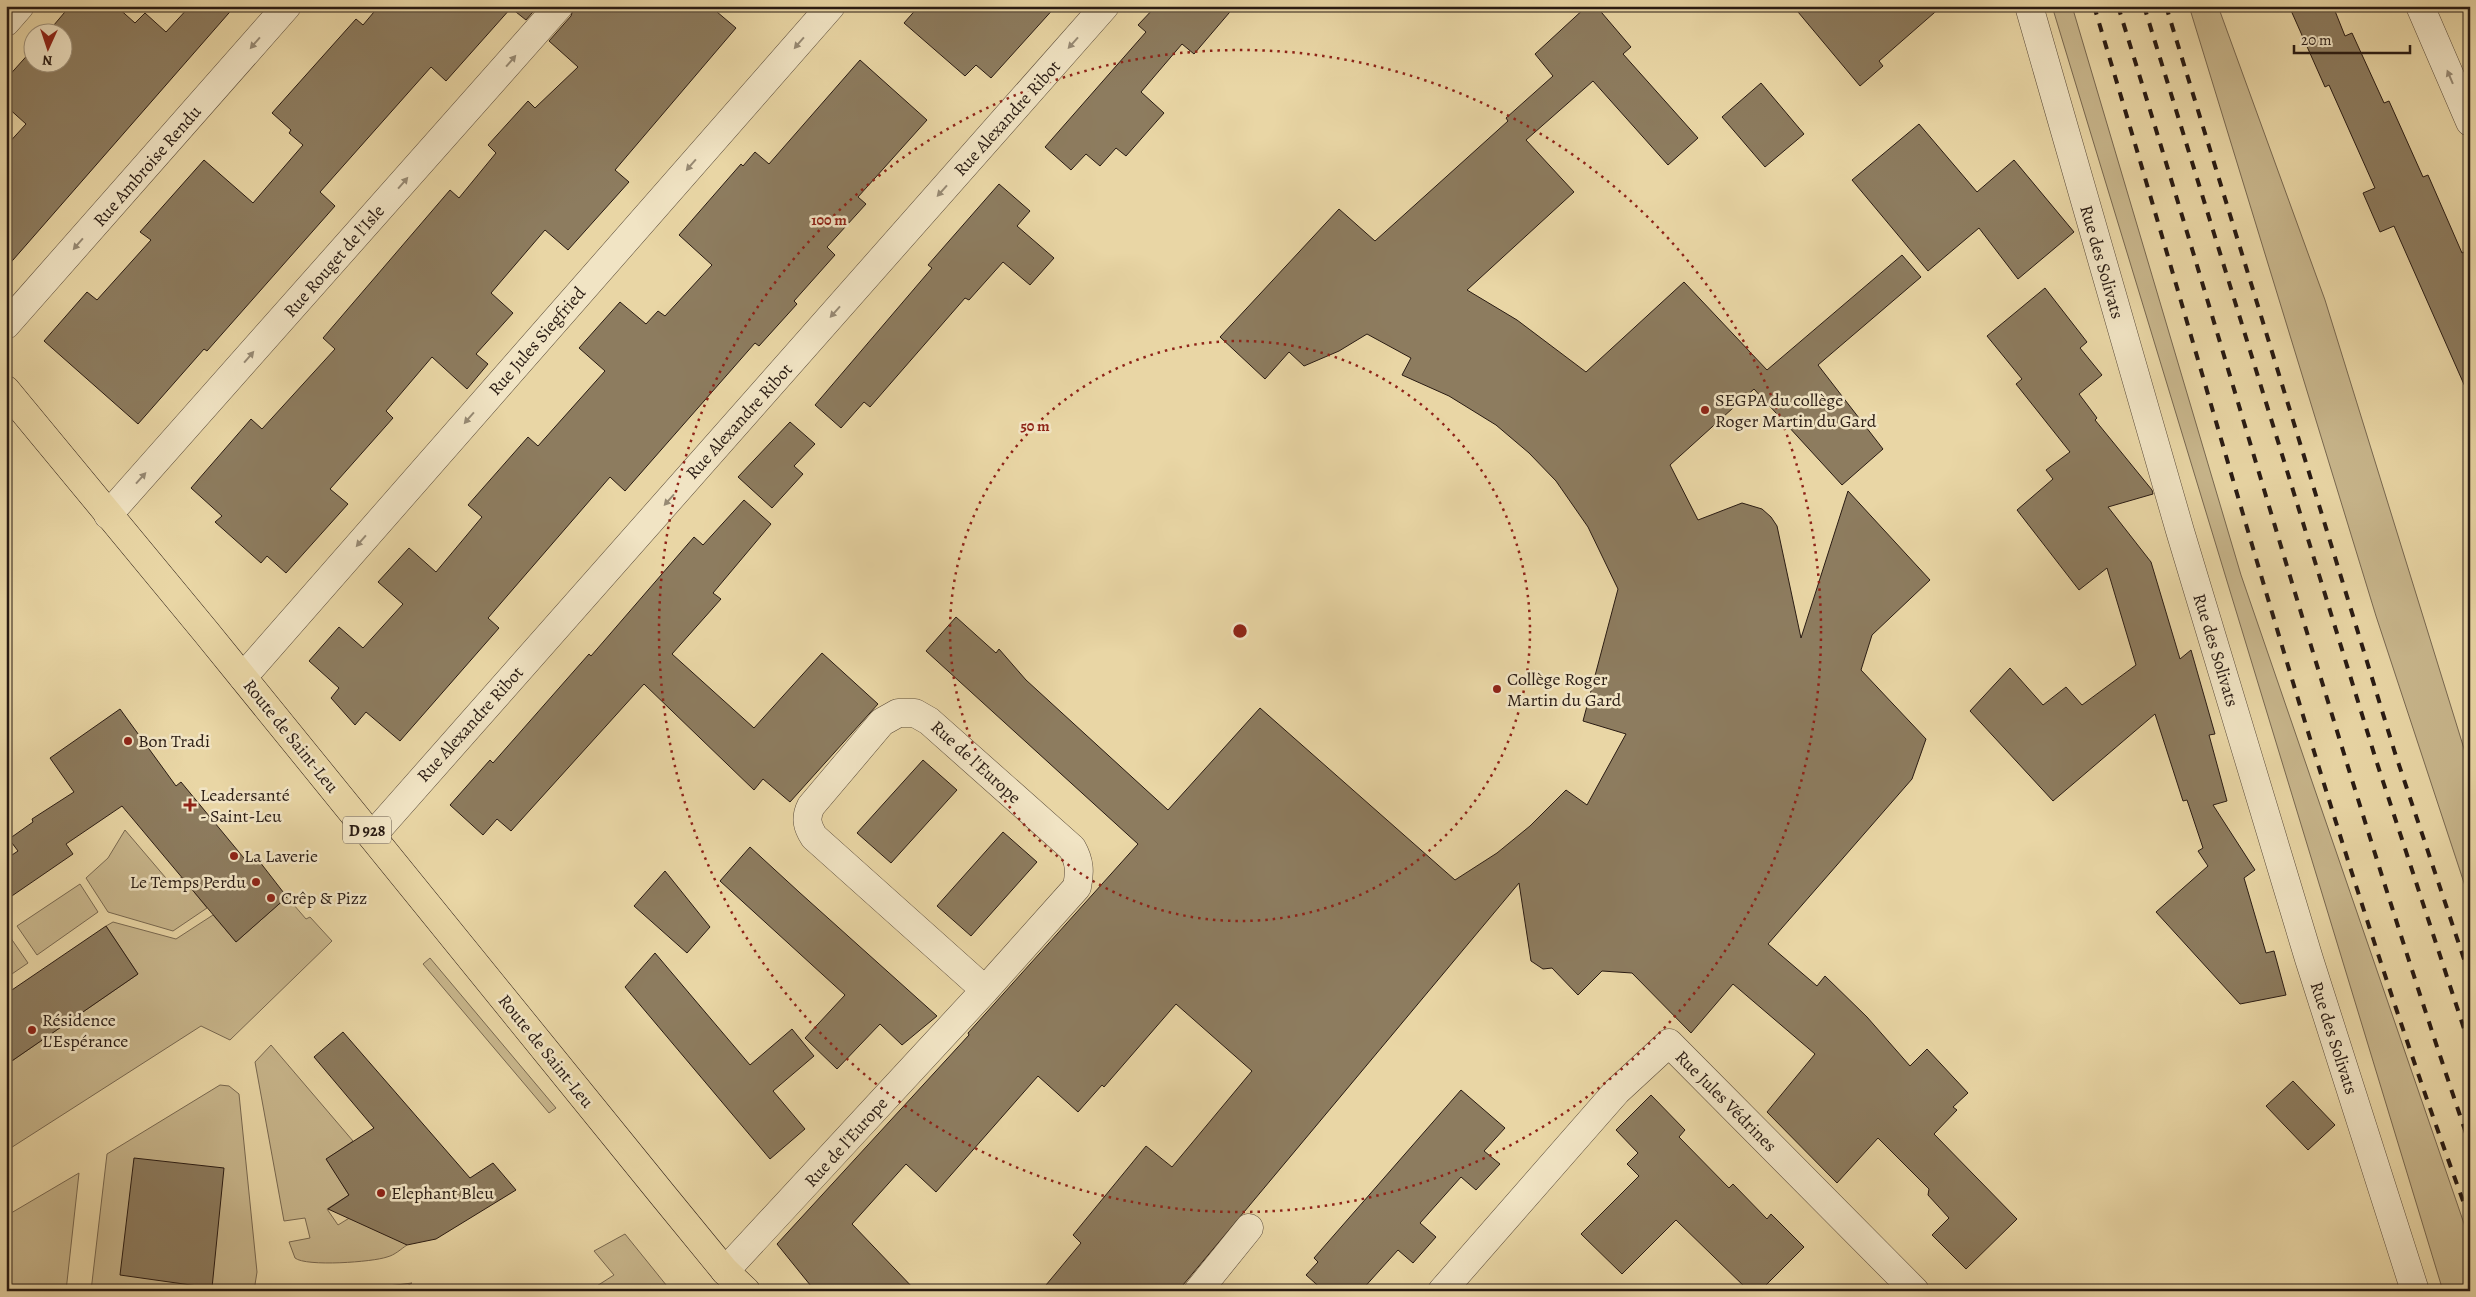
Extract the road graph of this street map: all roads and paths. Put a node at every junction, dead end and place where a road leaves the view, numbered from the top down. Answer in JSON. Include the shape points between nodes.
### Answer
{"nodes":[{"id":1,"x":20,"y":6,"type":"edge"},
{"id":2,"x":287,"y":6,"type":"edge"},
{"id":3,"x":559,"y":6,"type":"edge"},
{"id":4,"x":831,"y":6,"type":"edge"},
{"id":5,"x":1106,"y":6,"type":"edge"},
{"id":6,"x":2028,"y":6,"type":"edge"},
{"id":7,"x":2420,"y":6,"type":"edge"},
{"id":8,"x":6,"y":22,"type":"edge"},
{"id":9,"x":2470,"y":122,"type":"edge"},
{"id":10,"x":6,"y":325,"type":"edge"},
{"id":11,"x":6,"y":390,"type":"edge"},
{"id":12,"x":108,"y":515,"type":"junction"},
{"id":13,"x":243,"y":677,"type":"junction"},
{"id":14,"x":372,"y":836,"type":"junction"},
{"id":15,"x":985,"y":990,"type":"junction"},
{"id":16,"x":1249,"y":1228,"type":"dead end"},
{"id":17,"x":731,"y":1281,"type":"edge"},
{"id":18,"x":746,"y":1291,"type":"edge"},
{"id":19,"x":1198,"y":1291,"type":"edge"},
{"id":20,"x":1442,"y":1291,"type":"edge"},
{"id":21,"x":1915,"y":1291,"type":"edge"},
{"id":22,"x":2415,"y":1291,"type":"edge"}],
"edges":[{"from":1,"to":8,"type":"street"},
{"from":2,"to":10,"type":"street","name":"Rue Ambroise Rendu","one_way":true},
{"from":12,"to":3,"type":"street","name":"Rue Rouget de l'Isle","one_way":true},
{"from":4,"to":13,"type":"street","name":"Rue Jules Siegfried","one_way":true},
{"from":5,"to":14,"type":"street","name":"Rue Alexandre Ribot","one_way":true},
{"from":6,"to":22,"type":"street","name":"Rue des Solivats","via":[[2303,940]]},
{"from":9,"to":7,"type":"street","one_way":true},
{"from":11,"to":12,"type":"main road","name":"Route de Saint-Leu","number":"D 928"},
{"from":12,"to":13,"type":"main road","name":"Route de Saint-Leu","number":"D 928"},
{"from":13,"to":14,"type":"main road","name":"Route de Saint-Leu","number":"D 928"},
{"from":14,"to":17,"type":"main road","name":"Route de Saint-Leu","number":"D 928"},
{"from":15,"to":15,"type":"street","name":"Rue de l'Europe","via":[[1077,887],[1080,875],[1077,857],[1072,848],[929,721],[916,713],[898,713],[882,722],[811,806],[807,824],[814,837]]},
{"from":15,"to":17,"type":"street","name":"Rue de l'Europe"},
{"from":16,"to":19,"type":"street"},
{"from":17,"to":18,"type":"main road","name":"Route de Saint-Leu","number":"D 928"},
{"from":20,"to":21,"type":"street","name":"Rue Jules Védrines","via":[[1617,1091],[1669,1043]]}]}
